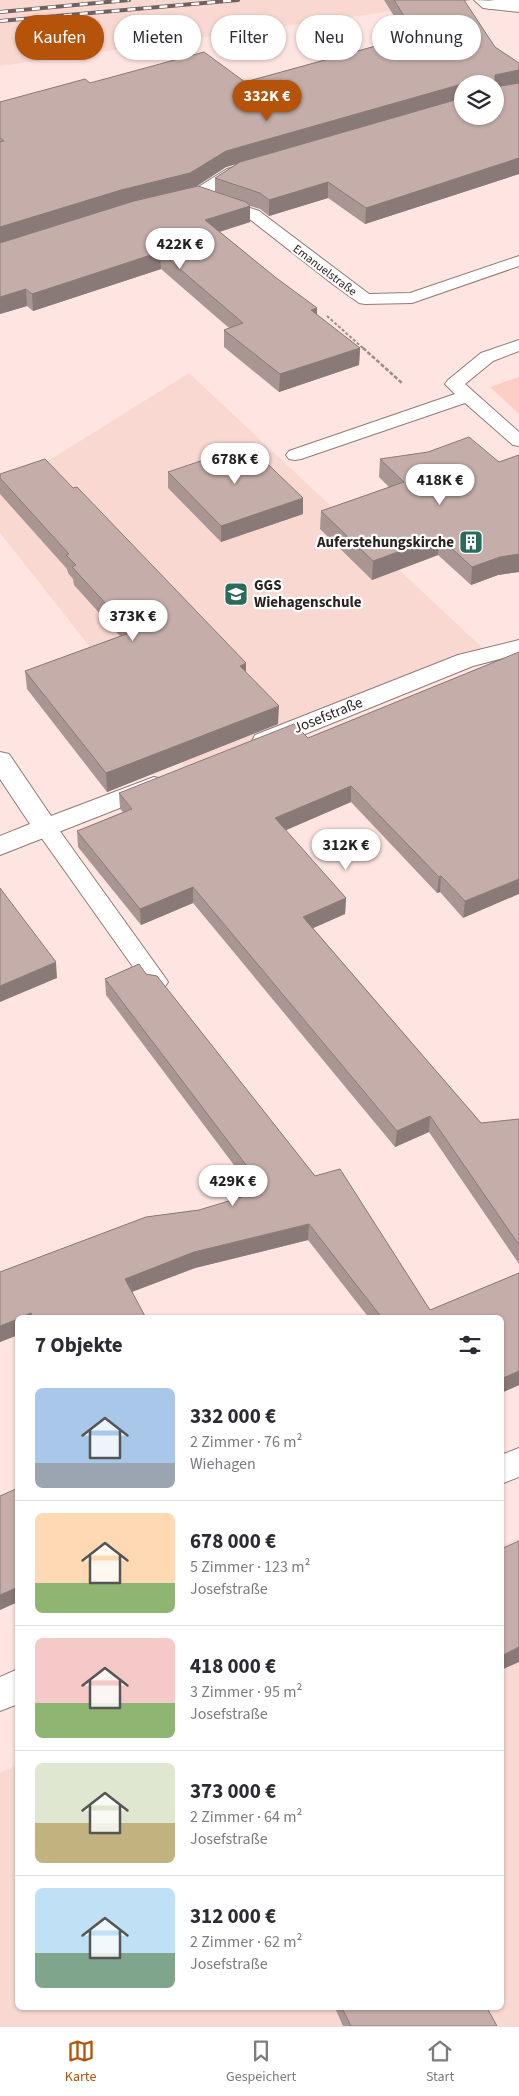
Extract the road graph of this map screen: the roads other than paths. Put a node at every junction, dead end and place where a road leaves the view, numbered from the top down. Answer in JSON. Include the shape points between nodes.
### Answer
{"nodes":[{"id":1,"x":519,"y":0,"type":"edge"},
{"id":2,"x":486,"y":2,"type":"edge"},
{"id":3,"x":519,"y":7,"type":"edge"},
{"id":4,"x":262,"y":165,"type":"edge"},
{"id":5,"x":189,"y":198,"type":"joint"},
{"id":6,"x":519,"y":261,"type":"edge"},
{"id":7,"x":519,"y":345,"type":"edge"},
{"id":8,"x":468,"y":396,"type":"junction"},
{"id":9,"x":519,"y":441,"type":"edge"},
{"id":10,"x":295,"y":455,"type":"dead end"},
{"id":11,"x":519,"y":647,"type":"edge"},
{"id":12,"x":243,"y":749,"type":"edge"},
{"id":13,"x":0,"y":760,"type":"edge"},
{"id":14,"x":179,"y":775,"type":"edge"},
{"id":15,"x":46,"y":828,"type":"junction"},
{"id":16,"x":0,"y":846,"type":"edge"},
{"id":17,"x":156,"y":982,"type":"edge"},
{"id":18,"x":519,"y":1462,"type":"edge"},
{"id":19,"x":504,"y":1469,"type":"edge"},
{"id":20,"x":15,"y":1687,"type":"edge"},
{"id":21,"x":0,"y":1694,"type":"edge"}],
"edges":[{"from":1,"to":2,"type":"lane"},
{"from":2,"to":3,"type":"street"},
{"from":4,"to":5,"type":"street","via":[[233,173]]},
{"from":5,"to":6,"type":"lane","name":"Emanuelstraße","via":[[253,214],[365,299],[412,298]]},
{"from":7,"to":8,"type":"lane","via":[[487,357],[454,384]]},
{"from":8,"to":9,"type":"lane"},
{"from":8,"to":10,"type":"lane"},
{"from":11,"to":12,"type":"street","name":"Josefstraße","via":[[466,660]]},
{"from":13,"to":15,"type":"street"},
{"from":14,"to":15,"type":"street"},
{"from":15,"to":16,"type":"street"},
{"from":15,"to":17,"type":"lane"},
{"from":18,"to":19,"type":"street"},
{"from":20,"to":21,"type":"street"}]}
